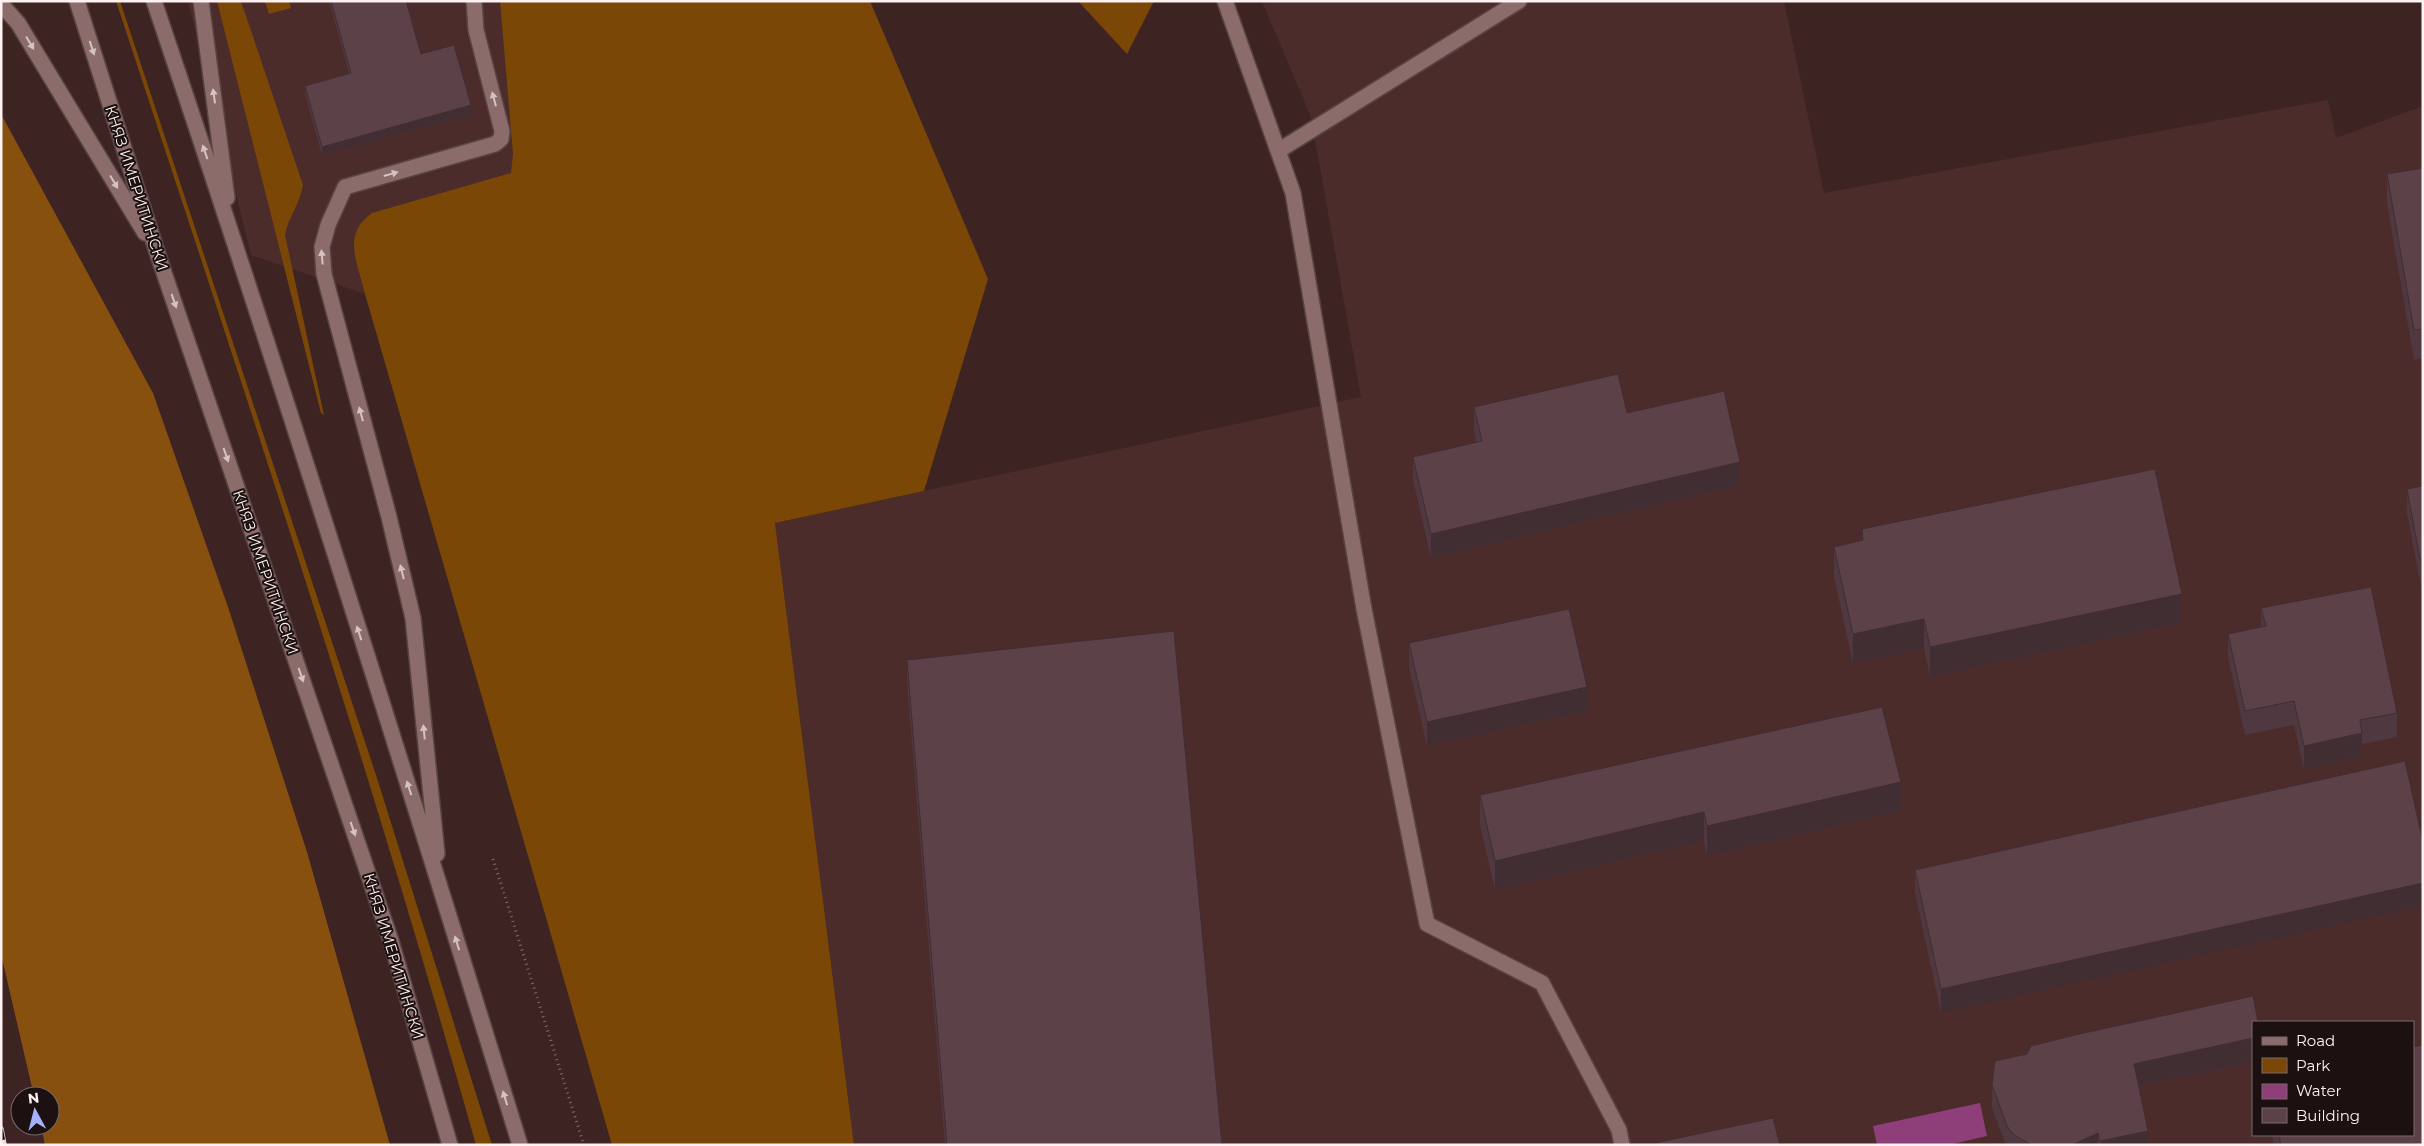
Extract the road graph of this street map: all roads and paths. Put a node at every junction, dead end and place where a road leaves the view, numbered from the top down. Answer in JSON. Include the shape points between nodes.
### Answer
{"nodes":[{"id":1,"x":77,"y":1,"type":"edge"},
{"id":2,"x":154,"y":1,"type":"edge"},
{"id":3,"x":201,"y":1,"type":"edge"},
{"id":4,"x":474,"y":1,"type":"edge"},
{"id":5,"x":1225,"y":1,"type":"edge"},
{"id":6,"x":1518,"y":1,"type":"edge"},
{"id":7,"x":1,"y":4,"type":"edge"},
{"id":8,"x":1278,"y":151,"type":"junction"},
{"id":9,"x":232,"y":231,"type":"junction"},
{"id":10,"x":158,"y":254,"type":"junction"},
{"id":11,"x":493,"y":860,"type":"dead end"},
{"id":12,"x":440,"y":885,"type":"junction"},
{"id":13,"x":450,"y":1145,"type":"edge"},
{"id":14,"x":520,"y":1145,"type":"edge"},
{"id":15,"x":584,"y":1145,"type":"edge"},
{"id":16,"x":1622,"y":1145,"type":"edge"}],
"edges":[{"from":1,"to":10,"type":"street","name":"КНЯЗ ИМЕРИТИНСКИ","one_way":true},
{"from":9,"to":2,"type":"street","one_way":true},
{"from":9,"to":3,"type":"street","one_way":true},
{"from":12,"to":4,"type":"street","one_way":true,"via":[[413,618],[324,274],[322,247],[344,187],[495,144],[501,139],[502,131],[476,30]]},
{"from":5,"to":8,"type":"street"},
{"from":6,"to":8,"type":"street"},
{"from":7,"to":10,"type":"street","one_way":true,"via":[[18,23]]},
{"from":8,"to":16,"type":"street","via":[[1293,192],[1364,609],[1427,924],[1542,983],[1619,1130]]},
{"from":12,"to":9,"type":"street","one_way":true},
{"from":10,"to":13,"type":"street","name":"КНЯЗ ИМЕРИТИНСКИ","one_way":true,"via":[[379,905]]},
{"from":11,"to":15,"type":"path"},
{"from":14,"to":12,"type":"street","one_way":true}]}
